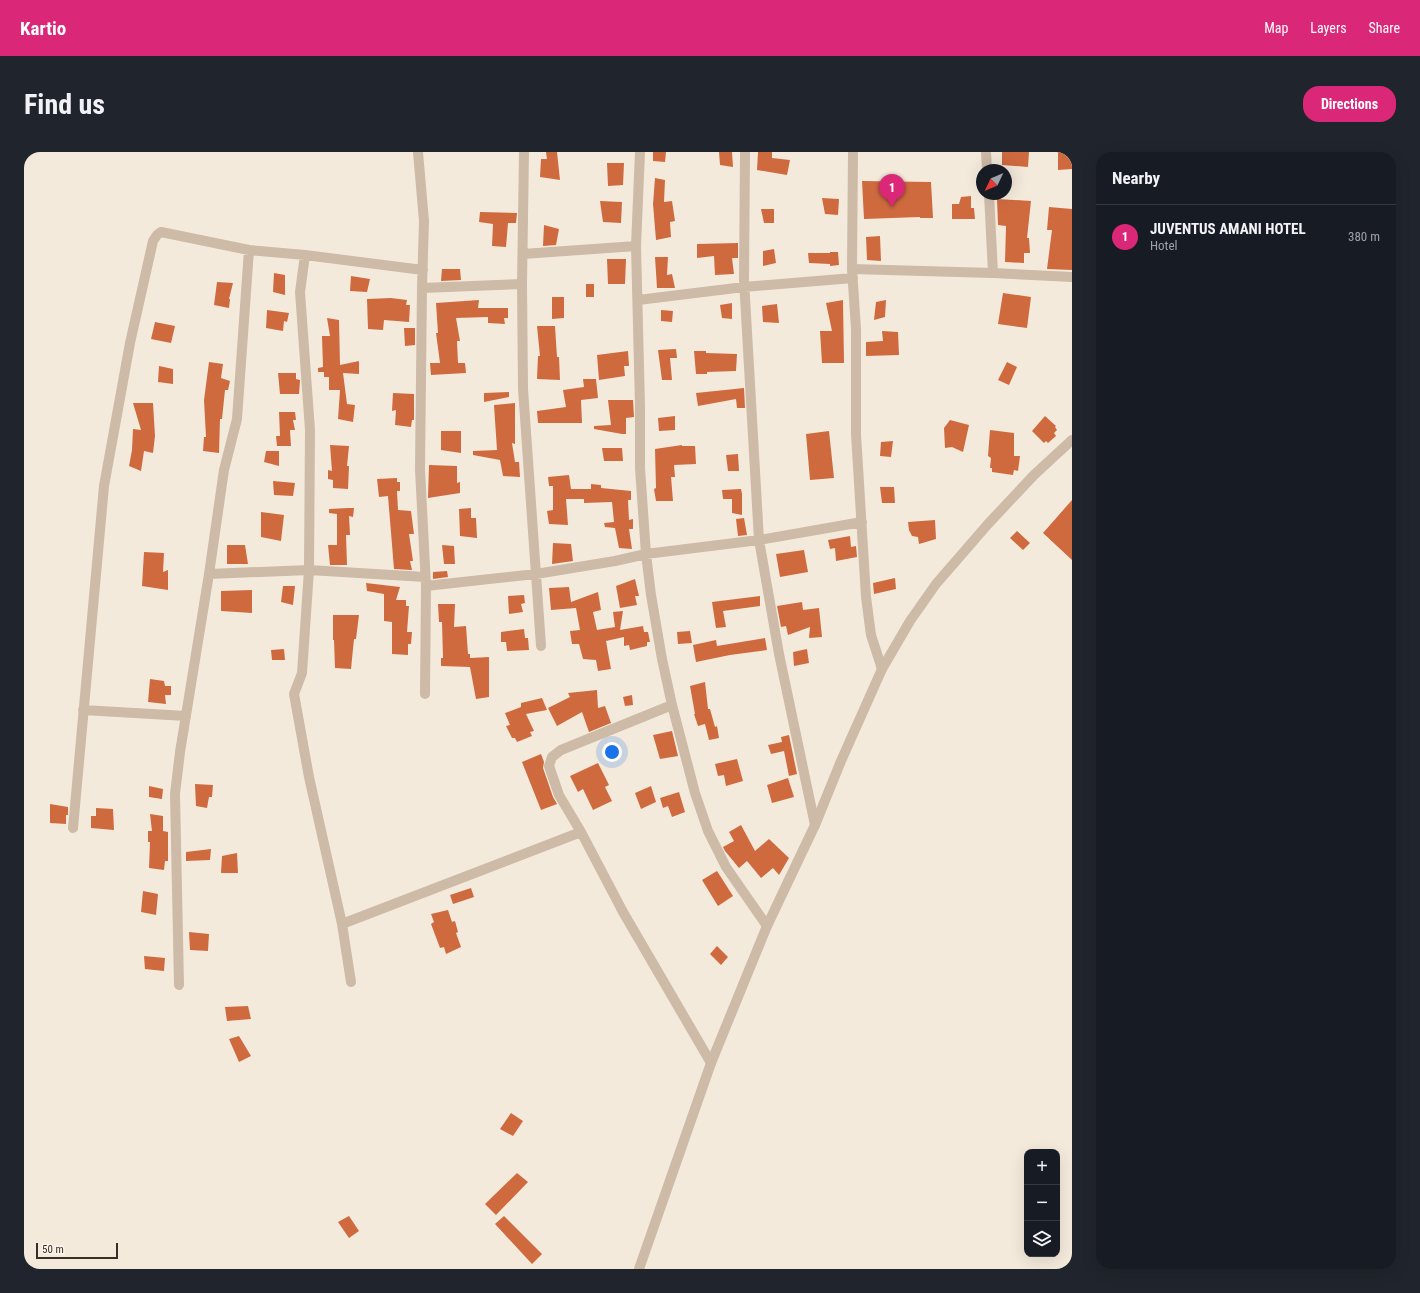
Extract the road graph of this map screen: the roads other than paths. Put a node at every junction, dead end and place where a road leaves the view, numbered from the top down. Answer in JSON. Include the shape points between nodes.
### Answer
{"nodes":[{"id":1,"x":418,"y":152,"type":"edge"},
{"id":2,"x":524,"y":152,"type":"edge"},
{"id":3,"x":640,"y":152,"type":"edge"},
{"id":4,"x":745,"y":152,"type":"edge"},
{"id":5,"x":853,"y":152,"type":"edge"},
{"id":6,"x":986,"y":152,"type":"edge"},
{"id":7,"x":987,"y":164,"type":"edge"},
{"id":8,"x":989,"y":200,"type":"edge"},
{"id":9,"x":636,"y":246,"type":"junction"},
{"id":10,"x":249,"y":250,"type":"junction"},
{"id":11,"x":523,"y":254,"type":"junction"},
{"id":12,"x":304,"y":255,"type":"junction"},
{"id":13,"x":423,"y":270,"type":"junction"},
{"id":14,"x":852,"y":273,"type":"junction"},
{"id":15,"x":993,"y":273,"type":"junction"},
{"id":16,"x":1072,"y":277,"type":"edge"},
{"id":17,"x":522,"y":284,"type":"junction"},
{"id":18,"x":744,"y":287,"type":"junction"},
{"id":19,"x":422,"y":288,"type":"junction"},
{"id":20,"x":638,"y":300,"type":"junction"},
{"id":21,"x":1072,"y":440,"type":"edge"},
{"id":22,"x":862,"y":522,"type":"junction"},
{"id":23,"x":759,"y":540,"type":"junction"},
{"id":24,"x":646,"y":554,"type":"junction"},
{"id":25,"x":309,"y":570,"type":"junction"},
{"id":26,"x":209,"y":574,"type":"junction"},
{"id":27,"x":536,"y":574,"type":"junction"},
{"id":28,"x":425,"y":581,"type":"junction"},
{"id":29,"x":541,"y":646,"type":"dead end"},
{"id":30,"x":882,"y":668,"type":"junction"},
{"id":31,"x":425,"y":694,"type":"dead end"},
{"id":32,"x":672,"y":705,"type":"junction"},
{"id":33,"x":83,"y":710,"type":"junction"},
{"id":34,"x":186,"y":716,"type":"junction"},
{"id":35,"x":815,"y":825,"type":"junction"},
{"id":36,"x":74,"y":828,"type":"dead end"},
{"id":37,"x":581,"y":832,"type":"junction"},
{"id":38,"x":342,"y":924,"type":"junction"},
{"id":39,"x":767,"y":926,"type":"junction"},
{"id":40,"x":351,"y":982,"type":"dead end"},
{"id":41,"x":179,"y":985,"type":"dead end"},
{"id":42,"x":711,"y":1063,"type":"junction"},
{"id":43,"x":639,"y":1269,"type":"edge"}],
"edges":[{"from":1,"to":13,"type":"street","via":[[424,221]]},
{"from":2,"to":11,"type":"street"},
{"from":3,"to":9,"type":"street"},
{"from":4,"to":18,"type":"street"},
{"from":5,"to":14,"type":"street"},
{"from":6,"to":7,"type":"street"},
{"from":8,"to":15,"type":"street"},
{"from":9,"to":11,"type":"street"},
{"from":9,"to":20,"type":"street"},
{"from":10,"to":12,"type":"street"},
{"from":10,"to":26,"type":"street","via":[[237,419],[224,470]]},
{"from":10,"to":33,"type":"street","via":[[161,232],[153,241],[130,343],[104,486]]},
{"from":11,"to":17,"type":"street"},
{"from":12,"to":13,"type":"street"},
{"from":12,"to":25,"type":"street","via":[[300,292],[310,430]]},
{"from":13,"to":19,"type":"street"},
{"from":14,"to":15,"type":"street"},
{"from":14,"to":18,"type":"street"},
{"from":14,"to":22,"type":"street","via":[[856,329],[856,434]]},
{"from":15,"to":16,"type":"street"},
{"from":17,"to":19,"type":"street"},
{"from":17,"to":27,"type":"street","via":[[523,389]]},
{"from":18,"to":20,"type":"street"},
{"from":18,"to":23,"type":"street"},
{"from":19,"to":28,"type":"street","via":[[420,468]]},
{"from":20,"to":24,"type":"street","via":[[640,468]]},
{"from":21,"to":30,"type":"street","via":[[1034,475],[936,584]]},
{"from":22,"to":23,"type":"street"},
{"from":22,"to":30,"type":"street","via":[[871,635]]},
{"from":23,"to":24,"type":"street"},
{"from":23,"to":35,"type":"street","via":[[778,654]]},
{"from":24,"to":27,"type":"street"},
{"from":24,"to":32,"type":"street","via":[[662,659]]},
{"from":25,"to":26,"type":"street"},
{"from":25,"to":28,"type":"street"},
{"from":25,"to":38,"type":"street","via":[[302,673],[294,694],[309,777]]},
{"from":26,"to":34,"type":"street"},
{"from":27,"to":28,"type":"street"},
{"from":27,"to":29,"type":"street"},
{"from":28,"to":31,"type":"street"},
{"from":30,"to":35,"type":"street"},
{"from":32,"to":37,"type":"street","via":[[570,746],[552,757],[549,766],[560,795]]},
{"from":32,"to":39,"type":"street","via":[[695,793],[708,831],[726,867]]},
{"from":33,"to":34,"type":"street"},
{"from":33,"to":36,"type":"street"},
{"from":34,"to":41,"type":"street","via":[[175,794]]},
{"from":35,"to":39,"type":"street"},
{"from":37,"to":38,"type":"street"},
{"from":37,"to":42,"type":"street","via":[[623,912]]},
{"from":38,"to":40,"type":"street"},
{"from":39,"to":42,"type":"street"},
{"from":42,"to":43,"type":"street"}]}
